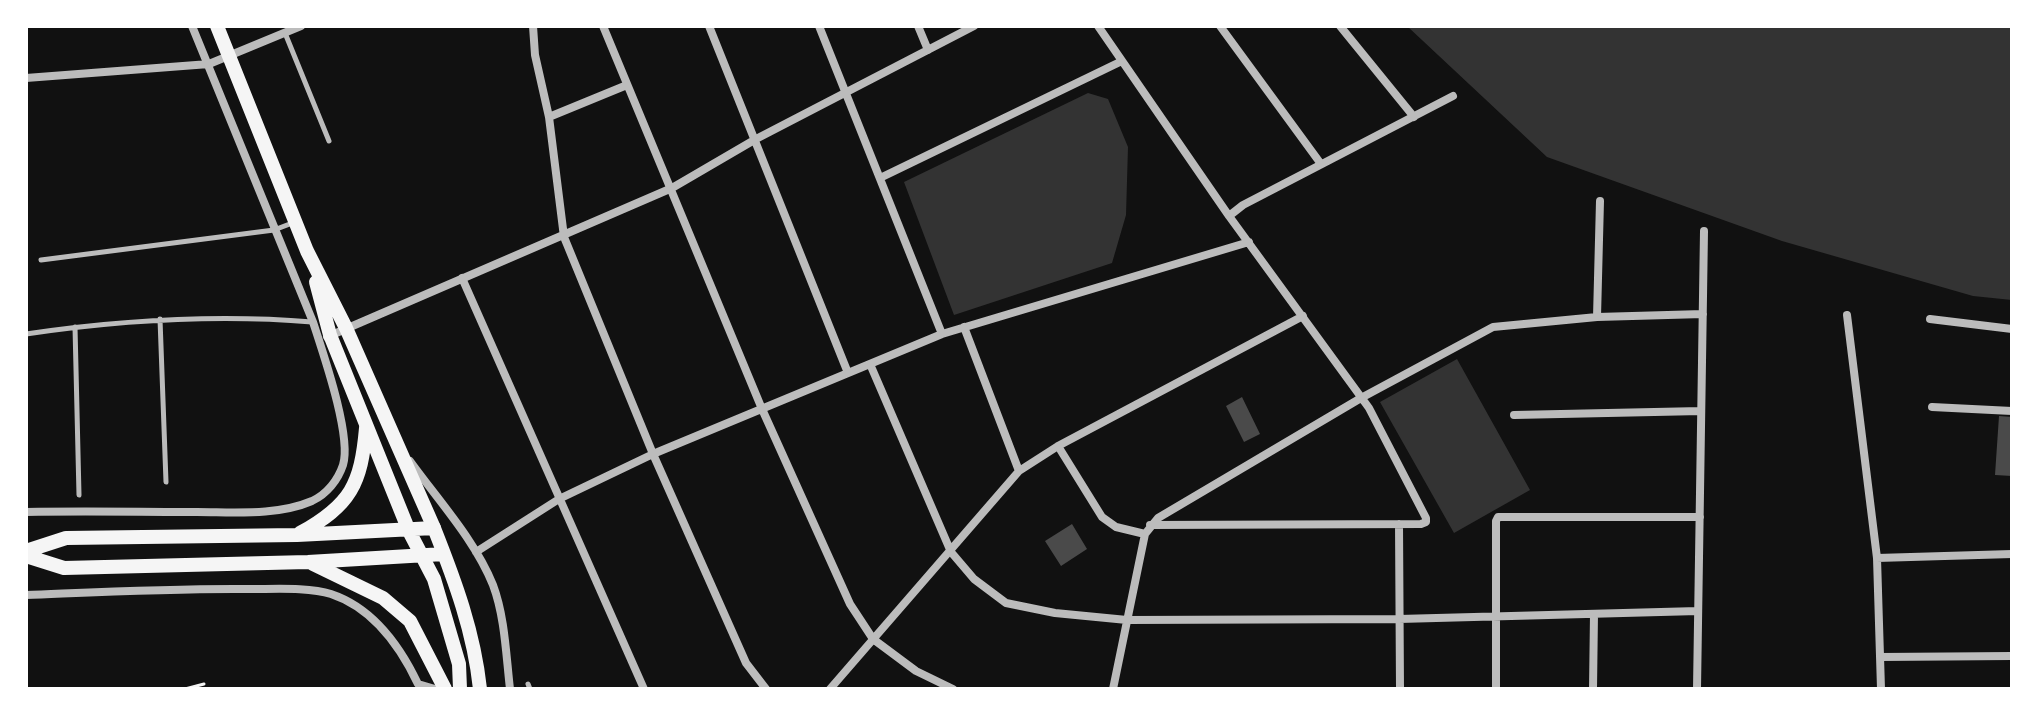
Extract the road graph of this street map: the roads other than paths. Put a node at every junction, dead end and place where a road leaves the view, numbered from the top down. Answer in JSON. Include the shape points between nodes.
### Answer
{"nodes":[{"id":1,"x":192,"y":26,"type":"edge"},
{"id":2,"x":217,"y":26,"type":"edge"},
{"id":3,"x":301,"y":26,"type":"edge"},
{"id":4,"x":533,"y":26,"type":"edge"},
{"id":5,"x":603,"y":26,"type":"edge"},
{"id":6,"x":709,"y":26,"type":"edge"},
{"id":7,"x":819,"y":26,"type":"edge"},
{"id":8,"x":918,"y":26,"type":"edge"},
{"id":9,"x":974,"y":26,"type":"edge"},
{"id":10,"x":1098,"y":26,"type":"edge"},
{"id":11,"x":1220,"y":26,"type":"edge"},
{"id":12,"x":1340,"y":26,"type":"edge"},
{"id":13,"x":285,"y":33,"type":"junction"},
{"id":14,"x":928,"y":50,"type":"junction"},
{"id":15,"x":229,"y":57,"type":"junction"},
{"id":16,"x":1122,"y":61,"type":"junction"},
{"id":17,"x":209,"y":64,"type":"junction"},
{"id":18,"x":26,"y":78,"type":"edge"},
{"id":19,"x":627,"y":85,"type":"junction"},
{"id":20,"x":845,"y":92,"type":"junction"},
{"id":21,"x":1453,"y":96,"type":"dead end"},
{"id":22,"x":549,"y":117,"type":"junction"},
{"id":23,"x":1414,"y":117,"type":"junction"},
{"id":24,"x":756,"y":139,"type":"junction"},
{"id":25,"x":329,"y":141,"type":"dead end"},
{"id":26,"x":1321,"y":164,"type":"junction"},
{"id":27,"x":880,"y":178,"type":"junction"},
{"id":28,"x":672,"y":188,"type":"junction"},
{"id":29,"x":1600,"y":201,"type":"dead end"},
{"id":30,"x":1229,"y":216,"type":"junction"},
{"id":31,"x":296,"y":221,"type":"junction"},
{"id":32,"x":274,"y":230,"type":"junction"},
{"id":33,"x":1704,"y":231,"type":"dead end"},
{"id":34,"x":564,"y":237,"type":"junction"},
{"id":35,"x":1249,"y":242,"type":"junction"},
{"id":36,"x":307,"y":251,"type":"junction"},
{"id":37,"x":41,"y":260,"type":"dead end"},
{"id":38,"x":462,"y":278,"type":"junction"},
{"id":39,"x":1703,"y":314,"type":"junction"},
{"id":40,"x":1847,"y":315,"type":"dead end"},
{"id":41,"x":1303,"y":316,"type":"junction"},
{"id":42,"x":1597,"y":317,"type":"junction"},
{"id":43,"x":160,"y":319,"type":"junction"},
{"id":44,"x":1930,"y":319,"type":"dead end"},
{"id":45,"x":313,"y":322,"type":"junction"},
{"id":46,"x":75,"y":327,"type":"junction"},
{"id":47,"x":964,"y":327,"type":"junction"},
{"id":48,"x":346,"y":328,"type":"junction"},
{"id":49,"x":2012,"y":329,"type":"edge"},
{"id":50,"x":26,"y":334,"type":"edge"},
{"id":51,"x":942,"y":334,"type":"junction"},
{"id":52,"x":324,"y":338,"type":"junction"},
{"id":53,"x":870,"y":364,"type":"junction"},
{"id":54,"x":848,"y":373,"type":"junction"},
{"id":55,"x":1361,"y":398,"type":"junction"},
{"id":56,"x":1932,"y":407,"type":"dead end"},
{"id":57,"x":762,"y":409,"type":"junction"},
{"id":58,"x":1701,"y":411,"type":"junction"},
{"id":59,"x":2012,"y":411,"type":"edge"},
{"id":60,"x":1514,"y":415,"type":"dead end"},
{"id":61,"x":366,"y":428,"type":"junction"},
{"id":62,"x":390,"y":433,"type":"junction"},
{"id":63,"x":1058,"y":446,"type":"junction"},
{"id":64,"x":653,"y":454,"type":"junction"},
{"id":65,"x":1019,"y":471,"type":"junction"},
{"id":66,"x":166,"y":482,"type":"dead end"},
{"id":67,"x":79,"y":495,"type":"dead end"},
{"id":68,"x":559,"y":499,"type":"junction"},
{"id":69,"x":26,"y":512,"type":"edge"},
{"id":70,"x":1700,"y":517,"type":"junction"},
{"id":71,"x":1399,"y":524,"type":"junction"},
{"id":72,"x":434,"y":528,"type":"junction"},
{"id":73,"x":1147,"y":530,"type":"junction"},
{"id":74,"x":409,"y":531,"type":"junction"},
{"id":75,"x":297,"y":535,"type":"junction"},
{"id":76,"x":476,"y":552,"type":"junction"},
{"id":77,"x":951,"y":552,"type":"junction"},
{"id":78,"x":26,"y":554,"type":"edge"},
{"id":79,"x":444,"y":554,"type":"junction"},
{"id":80,"x":2012,"y":554,"type":"edge"},
{"id":81,"x":420,"y":556,"type":"junction"},
{"id":82,"x":1877,"y":558,"type":"junction"},
{"id":83,"x":308,"y":562,"type":"junction"},
{"id":84,"x":26,"y":595,"type":"edge"},
{"id":85,"x":1698,"y":611,"type":"junction"},
{"id":86,"x":1594,"y":614,"type":"junction"},
{"id":87,"x":1496,"y":617,"type":"junction"},
{"id":88,"x":1399,"y":619,"type":"junction"},
{"id":89,"x":1127,"y":620,"type":"junction"},
{"id":90,"x":873,"y":639,"type":"junction"},
{"id":91,"x":2012,"y":656,"type":"edge"},
{"id":92,"x":1880,"y":657,"type":"junction"},
{"id":93,"x":414,"y":686,"type":"edge"},
{"id":94,"x":435,"y":689,"type":"edge"},
{"id":95,"x":445,"y":689,"type":"edge"},
{"id":96,"x":460,"y":689,"type":"edge"},
{"id":97,"x":480,"y":689,"type":"edge"},
{"id":98,"x":510,"y":689,"type":"edge"},
{"id":99,"x":644,"y":689,"type":"edge"},
{"id":100,"x":766,"y":689,"type":"edge"},
{"id":101,"x":830,"y":689,"type":"edge"},
{"id":102,"x":953,"y":689,"type":"edge"},
{"id":103,"x":1113,"y":689,"type":"edge"},
{"id":104,"x":1400,"y":689,"type":"edge"},
{"id":105,"x":1496,"y":689,"type":"edge"},
{"id":106,"x":1593,"y":689,"type":"edge"},
{"id":107,"x":1697,"y":689,"type":"edge"},
{"id":108,"x":1881,"y":689,"type":"edge"}],
"edges":[{"from":1,"to":17,"type":"street"},
{"from":2,"to":15,"type":"main road"},
{"from":3,"to":13,"type":"street"},
{"from":4,"to":22,"type":"street"},
{"from":5,"to":19,"type":"street"},
{"from":6,"to":24,"type":"street"},
{"from":7,"to":20,"type":"street"},
{"from":8,"to":14,"type":"street"},
{"from":9,"to":14,"type":"street"},
{"from":10,"to":16,"type":"street"},
{"from":11,"to":26,"type":"street"},
{"from":12,"to":23,"type":"street"},
{"from":13,"to":15,"type":"street"},
{"from":13,"to":25,"type":"lane"},
{"from":14,"to":20,"type":"street"},
{"from":15,"to":17,"type":"street"},
{"from":15,"to":31,"type":"main road"},
{"from":16,"to":27,"type":"street"},
{"from":16,"to":30,"type":"street"},
{"from":17,"to":18,"type":"street"},
{"from":17,"to":32,"type":"street"},
{"from":19,"to":22,"type":"street"},
{"from":19,"to":28,"type":"street"},
{"from":20,"to":24,"type":"street"},
{"from":20,"to":27,"type":"street"},
{"from":21,"to":23,"type":"street"},
{"from":22,"to":34,"type":"street"},
{"from":23,"to":26,"type":"street"},
{"from":24,"to":28,"type":"street"},
{"from":24,"to":54,"type":"street"},
{"from":26,"to":30,"type":"street"},
{"from":27,"to":51,"type":"street"},
{"from":28,"to":34,"type":"street"},
{"from":28,"to":57,"type":"street"},
{"from":29,"to":42,"type":"street"},
{"from":30,"to":35,"type":"street"},
{"from":31,"to":32,"type":"lane"},
{"from":31,"to":36,"type":"main road"},
{"from":32,"to":37,"type":"lane"},
{"from":32,"to":45,"type":"street"},
{"from":33,"to":39,"type":"street"},
{"from":34,"to":38,"type":"street"},
{"from":34,"to":64,"type":"street"},
{"from":35,"to":41,"type":"street"},
{"from":35,"to":47,"type":"street"},
{"from":36,"to":48,"type":"main road"},
{"from":36,"to":52,"type":"main road"},
{"from":38,"to":48,"type":"street"},
{"from":38,"to":68,"type":"street"},
{"from":39,"to":42,"type":"street"},
{"from":39,"to":58,"type":"street"},
{"from":40,"to":82,"type":"street"},
{"from":41,"to":55,"type":"street"},
{"from":41,"to":63,"type":"street"},
{"from":42,"to":55,"type":"street","via":[[1493,327]]},
{"from":43,"to":45,"type":"lane"},
{"from":43,"to":46,"type":"lane"},
{"from":43,"to":66,"type":"lane"},
{"from":44,"to":49,"type":"street"},
{"from":45,"to":52,"type":"street"},
{"from":46,"to":50,"type":"lane"},
{"from":46,"to":67,"type":"lane"},
{"from":47,"to":51,"type":"street"},
{"from":47,"to":65,"type":"street"},
{"from":48,"to":52,"type":"street"},
{"from":48,"to":62,"type":"main road"},
{"from":51,"to":53,"type":"street"},
{"from":52,"to":61,"type":"main road"},
{"from":52,"to":69,"type":"street","via":[[345,456],[337,478],[321,496],[291,508],[242,512]]},
{"from":53,"to":54,"type":"street"},
{"from":53,"to":77,"type":"street"},
{"from":54,"to":57,"type":"street"},
{"from":55,"to":71,"type":"street","via":[[1426,518],[1421,524]]},
{"from":55,"to":73,"type":"street","via":[[1158,518]]},
{"from":56,"to":59,"type":"street"},
{"from":57,"to":64,"type":"street"},
{"from":57,"to":90,"type":"street","via":[[850,604]]},
{"from":58,"to":60,"type":"street"},
{"from":58,"to":70,"type":"street"},
{"from":61,"to":74,"type":"main road"},
{"from":61,"to":75,"type":"main road","via":[[363,463],[349,494],[328,518]]},
{"from":62,"to":72,"type":"main road"},
{"from":62,"to":76,"type":"street"},
{"from":63,"to":65,"type":"street"},
{"from":63,"to":73,"type":"street","via":[[1102,517],[1116,527]]},
{"from":64,"to":68,"type":"street"},
{"from":64,"to":100,"type":"street","via":[[746,663]]},
{"from":65,"to":77,"type":"street"},
{"from":68,"to":76,"type":"street"},
{"from":68,"to":99,"type":"street"},
{"from":70,"to":85,"type":"street"},
{"from":70,"to":87,"type":"street","via":[[1498,517]]},
{"from":71,"to":73,"type":"street"},
{"from":71,"to":88,"type":"street"},
{"from":72,"to":74,"type":"main road"},
{"from":72,"to":79,"type":"main road"},
{"from":73,"to":89,"type":"street"},
{"from":74,"to":75,"type":"main road"},
{"from":74,"to":81,"type":"main road"},
{"from":75,"to":78,"type":"main road","via":[[66,538]]},
{"from":76,"to":98,"type":"street","via":[[493,586]]},
{"from":77,"to":89,"type":"street","via":[[974,579],[1006,603]]},
{"from":77,"to":90,"type":"street"},
{"from":78,"to":83,"type":"main road","via":[[64,568]]},
{"from":79,"to":81,"type":"main road"},
{"from":79,"to":97,"type":"main road","via":[[467,617]]},
{"from":80,"to":82,"type":"street"},
{"from":81,"to":83,"type":"main road"},
{"from":81,"to":96,"type":"main road","via":[[434,579],[459,664]]},
{"from":82,"to":92,"type":"street"},
{"from":83,"to":95,"type":"main road","via":[[383,598],[410,621]]},
{"from":84,"to":93,"type":"street","via":[[191,588],[331,594],[370,615],[404,655]]},
{"from":85,"to":86,"type":"street"},
{"from":85,"to":107,"type":"street"},
{"from":86,"to":87,"type":"street"},
{"from":86,"to":106,"type":"street"},
{"from":87,"to":88,"type":"street"},
{"from":87,"to":105,"type":"street"},
{"from":88,"to":89,"type":"street"},
{"from":88,"to":104,"type":"street"},
{"from":89,"to":103,"type":"street"},
{"from":90,"to":101,"type":"street"},
{"from":90,"to":102,"type":"street","via":[[916,671]]},
{"from":91,"to":92,"type":"street"},
{"from":92,"to":108,"type":"street"},
{"from":93,"to":94,"type":"street"}]}
